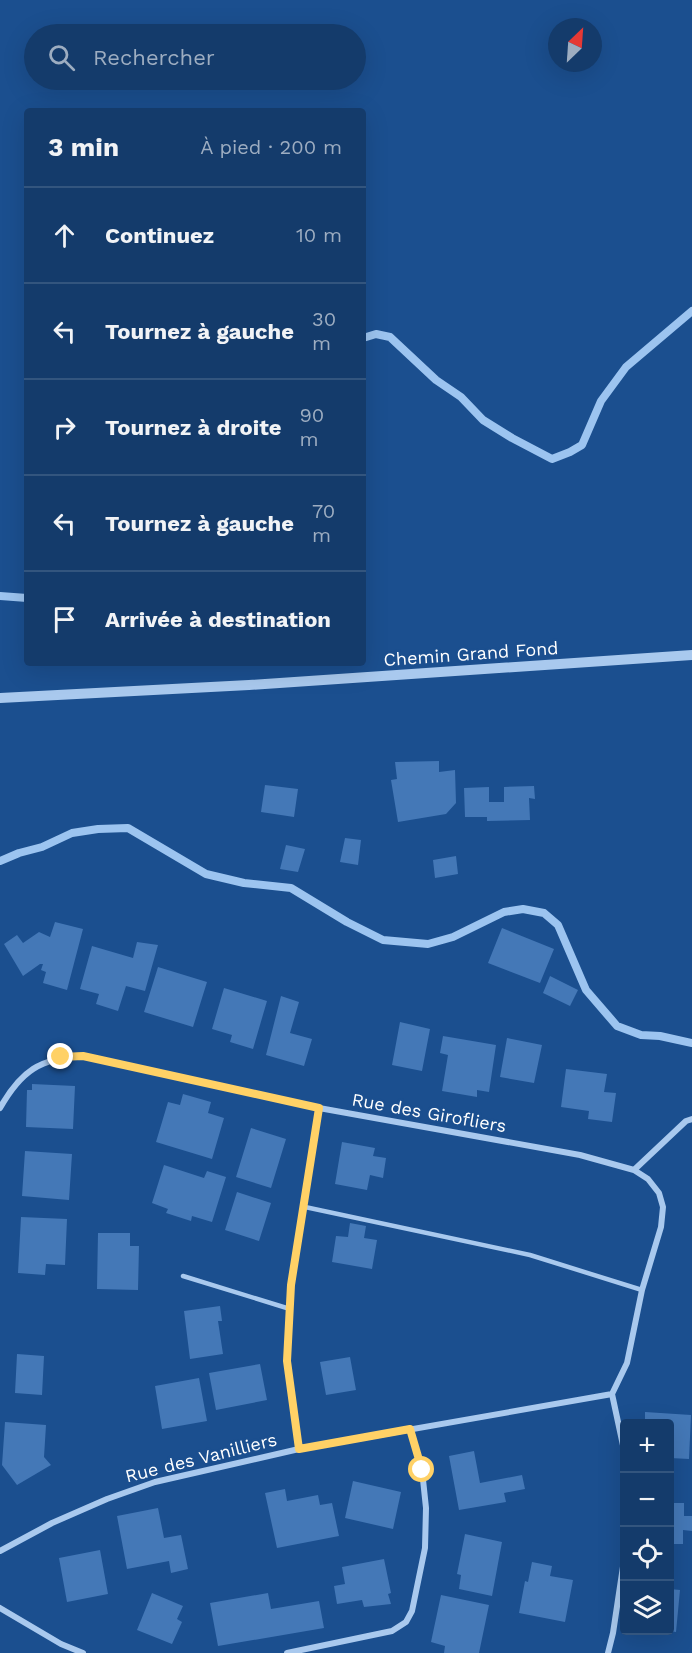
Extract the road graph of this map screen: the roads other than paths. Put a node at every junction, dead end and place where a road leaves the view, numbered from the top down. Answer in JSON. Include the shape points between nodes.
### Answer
{"nodes":[{"id":1,"x":692,"y":655,"type":"edge"},
{"id":2,"x":0,"y":698,"type":"edge"},
{"id":3,"x":0,"y":1108,"type":"edge"},
{"id":4,"x":319,"y":1108,"type":"junction"},
{"id":5,"x":692,"y":1119,"type":"edge"},
{"id":6,"x":634,"y":1170,"type":"junction"},
{"id":7,"x":305,"y":1207,"type":"junction"},
{"id":8,"x":183,"y":1276,"type":"dead end"},
{"id":9,"x":642,"y":1290,"type":"junction"},
{"id":10,"x":290,"y":1309,"type":"junction"},
{"id":11,"x":612,"y":1394,"type":"junction"},
{"id":12,"x":410,"y":1429,"type":"junction"},
{"id":13,"x":620,"y":1431,"type":"edge"},
{"id":14,"x":299,"y":1449,"type":"junction"},
{"id":15,"x":0,"y":1551,"type":"edge"},
{"id":16,"x":621,"y":1581,"type":"edge"},
{"id":17,"x":0,"y":1608,"type":"edge"},
{"id":18,"x":61,"y":1644,"type":"junction"},
{"id":19,"x":57,"y":1653,"type":"edge"},
{"id":20,"x":83,"y":1653,"type":"edge"},
{"id":21,"x":287,"y":1653,"type":"edge"},
{"id":22,"x":608,"y":1653,"type":"edge"}],
"edges":[{"from":1,"to":2,"type":"street","name":"Chemin Grand Fond","via":[[249,686]]},
{"from":3,"to":4,"type":"street","name":"Rue des Girofliers","via":[[22,1076],[39,1065],[61,1057],[83,1056]]},
{"from":4,"to":6,"type":"street","name":"Rue des Girofliers","via":[[580,1155]]},
{"from":4,"to":7,"type":"street"},
{"from":5,"to":6,"type":"street"},
{"from":6,"to":9,"type":"street","name":"Rue des Girofliers","via":[[659,1193],[663,1207]]},
{"from":7,"to":9,"type":"lane","via":[[530,1255]]},
{"from":7,"to":10,"type":"street"},
{"from":8,"to":10,"type":"lane"},
{"from":9,"to":11,"type":"street","name":"Rue des Girofliers","via":[[627,1363]]},
{"from":10,"to":14,"type":"street","via":[[287,1361]]},
{"from":11,"to":12,"type":"street","name":"Rue des Vanilliers"},
{"from":11,"to":13,"type":"street"},
{"from":12,"to":14,"type":"street","name":"Rue des Vanilliers"},
{"from":12,"to":21,"type":"street","via":[[422,1470],[426,1508],[425,1548],[409,1617],[392,1631]]},
{"from":14,"to":15,"type":"street","name":"Rue des Vanilliers","via":[[155,1482],[52,1523]]},
{"from":16,"to":22,"type":"street"},
{"from":17,"to":18,"type":"street"},
{"from":18,"to":19,"type":"street"},
{"from":18,"to":20,"type":"street"}]}
